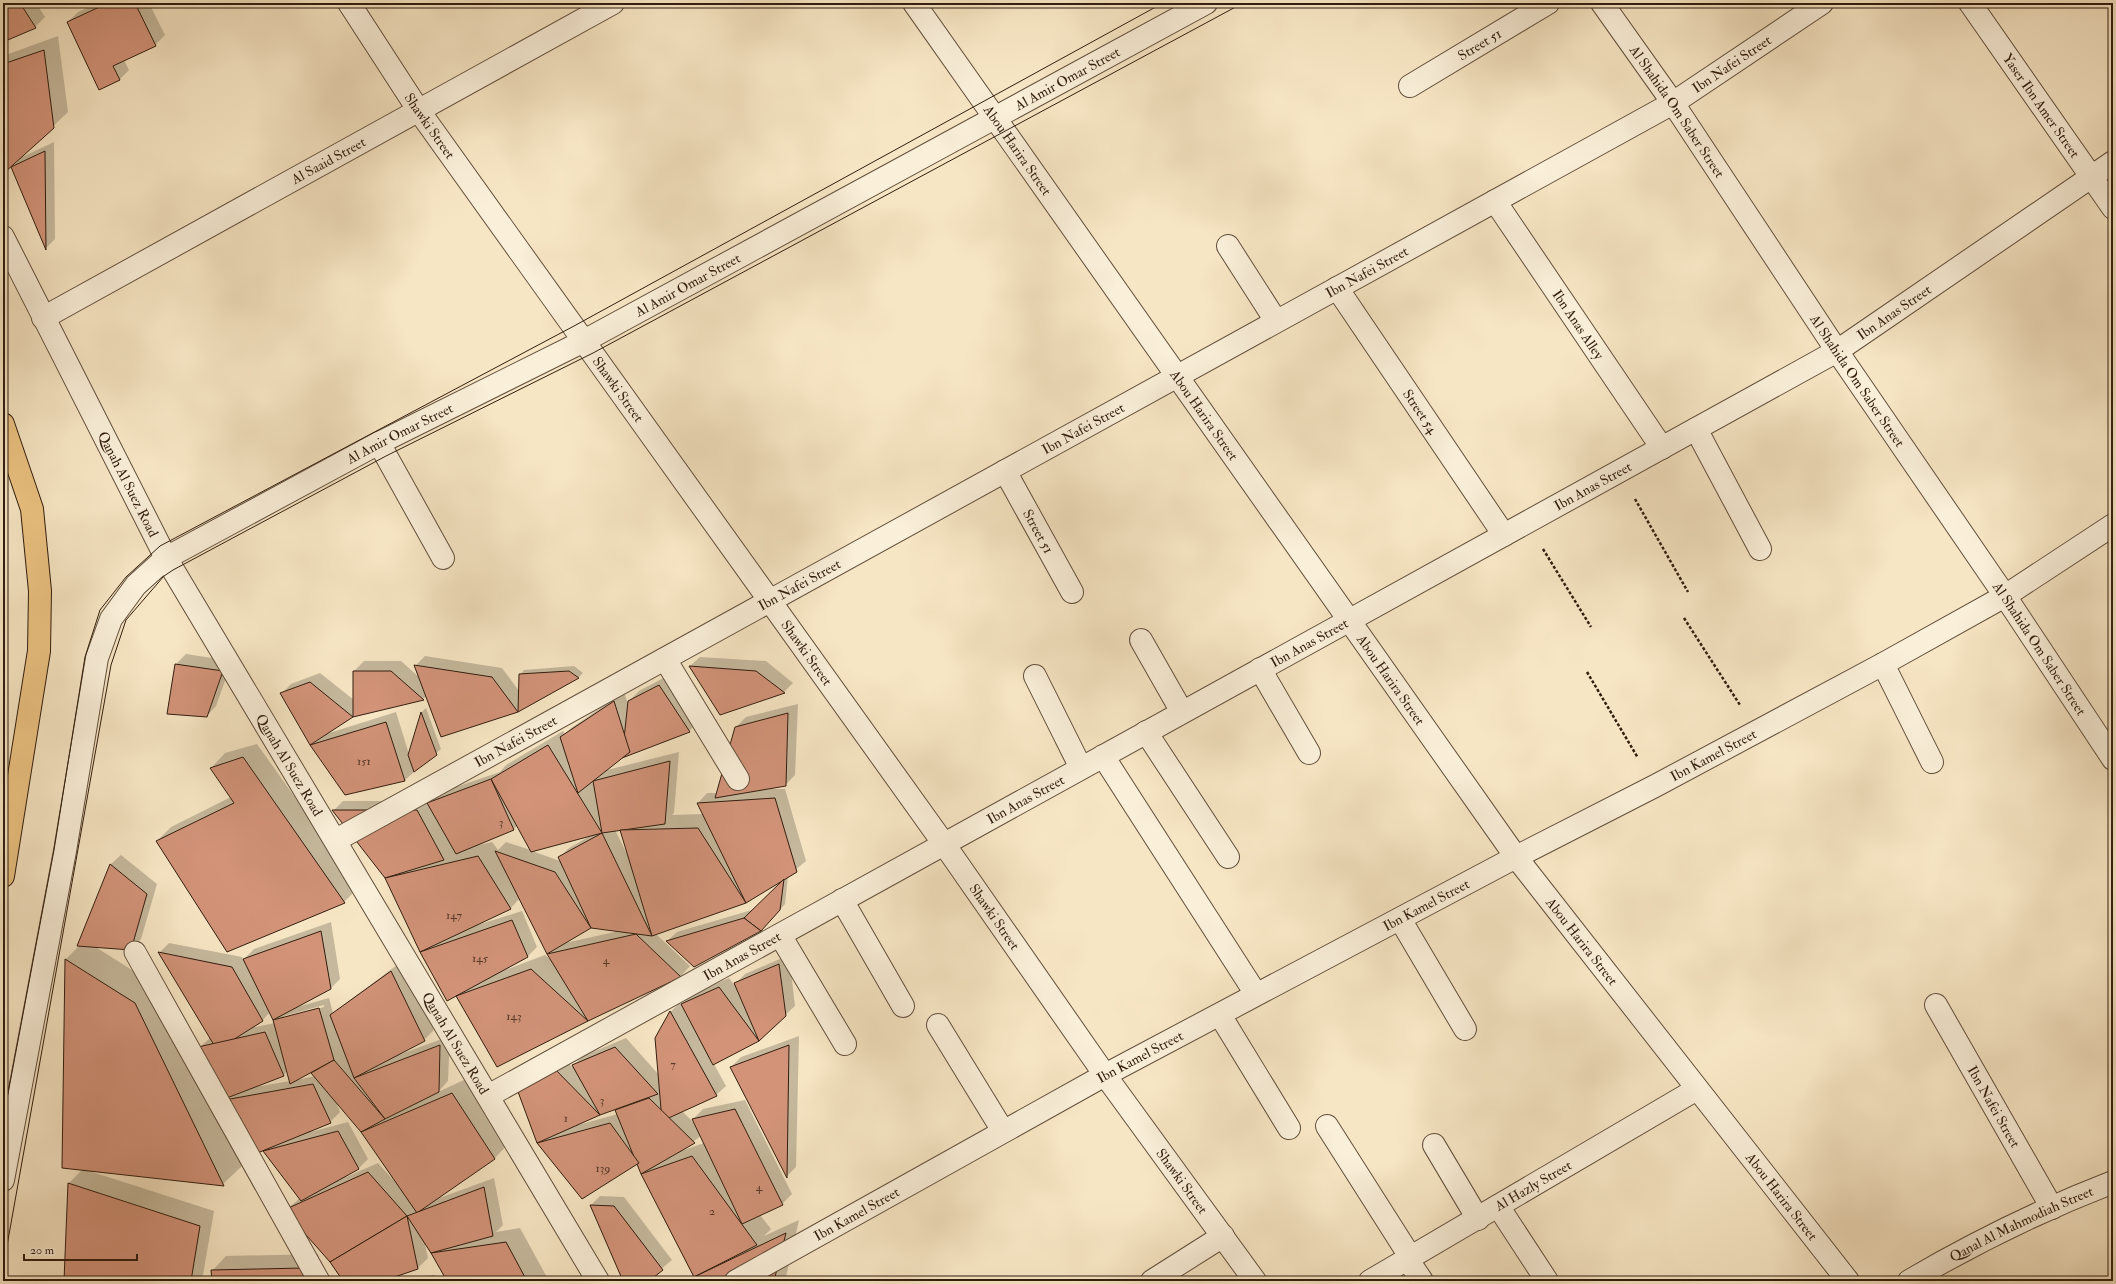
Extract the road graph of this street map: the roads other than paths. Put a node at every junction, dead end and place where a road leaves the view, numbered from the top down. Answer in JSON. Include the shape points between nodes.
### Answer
{"nodes":[{"id":1,"x":348,"y":3,"type":"edge"},
{"id":2,"x":613,"y":3,"type":"edge"},
{"id":3,"x":914,"y":3,"type":"edge"},
{"id":4,"x":1206,"y":3,"type":"edge"},
{"id":5,"x":1548,"y":3,"type":"edge"},
{"id":6,"x":1602,"y":3,"type":"edge"},
{"id":7,"x":1822,"y":3,"type":"edge"},
{"id":8,"x":1970,"y":3,"type":"edge"},
{"id":9,"x":1410,"y":86,"type":"dead end"},
{"id":10,"x":1673,"y":103,"type":"junction"},
{"id":11,"x":419,"y":111,"type":"junction"},
{"id":12,"x":994,"y":118,"type":"junction"},
{"id":13,"x":2113,"y":162,"type":"edge"},
{"id":14,"x":2091,"y":177,"type":"junction"},
{"id":15,"x":1495,"y":201,"type":"junction"},
{"id":16,"x":2113,"y":208,"type":"edge"},
{"id":17,"x":3,"y":237,"type":"edge"},
{"id":18,"x":1228,"y":246,"type":"dead end"},
{"id":19,"x":1338,"y":288,"type":"junction"},
{"id":20,"x":43,"y":318,"type":"junction"},
{"id":21,"x":1276,"y":321,"type":"junction"},
{"id":22,"x":584,"y":341,"type":"junction"},
{"id":23,"x":1837,"y":351,"type":"junction"},
{"id":24,"x":1176,"y":376,"type":"junction"},
{"id":25,"x":3,"y":424,"type":"edge"},
{"id":26,"x":1696,"y":429,"type":"junction"},
{"id":27,"x":379,"y":443,"type":"junction"},
{"id":28,"x":1662,"y":448,"type":"junction"},
{"id":29,"x":1005,"y":471,"type":"junction"},
{"id":30,"x":2113,"y":525,"type":"edge"},
{"id":31,"x":1504,"y":535,"type":"junction"},
{"id":32,"x":1760,"y":549,"type":"dead end"},
{"id":33,"x":166,"y":558,"type":"junction"},
{"id":34,"x":443,"y":558,"type":"dead end"},
{"id":35,"x":1072,"y":592,"type":"dead end"},
{"id":36,"x":2005,"y":596,"type":"junction"},
{"id":37,"x":770,"y":602,"type":"junction"},
{"id":38,"x":1349,"y":620,"type":"junction"},
{"id":39,"x":1141,"y":640,"type":"dead end"},
{"id":40,"x":665,"y":659,"type":"junction"},
{"id":41,"x":1883,"y":664,"type":"junction"},
{"id":42,"x":1260,"y":669,"type":"junction"},
{"id":43,"x":1035,"y":676,"type":"dead end"},
{"id":44,"x":1182,"y":712,"type":"junction"},
{"id":45,"x":1146,"y":732,"type":"junction"},
{"id":46,"x":1309,"y":753,"type":"dead end"},
{"id":47,"x":1104,"y":756,"type":"junction"},
{"id":48,"x":2113,"y":759,"type":"edge"},
{"id":49,"x":1932,"y":762,"type":"dead end"},
{"id":50,"x":1081,"y":768,"type":"junction"},
{"id":51,"x":738,"y":779,"type":"dead end"},
{"id":52,"x":336,"y":840,"type":"junction"},
{"id":53,"x":944,"y":844,"type":"junction"},
{"id":54,"x":1228,"y":857,"type":"dead end"},
{"id":55,"x":1516,"y":857,"type":"junction"},
{"id":56,"x":3,"y":876,"type":"edge"},
{"id":57,"x":842,"y":900,"type":"junction"},
{"id":58,"x":1400,"y":919,"type":"junction"},
{"id":59,"x":780,"y":935,"type":"junction"},
{"id":60,"x":134,"y":952,"type":"dead end"},
{"id":61,"x":1256,"y":994,"type":"junction"},
{"id":62,"x":1936,"y":1004,"type":"dead end"},
{"id":63,"x":903,"y":1006,"type":"dead end"},
{"id":64,"x":1220,"y":1015,"type":"junction"},
{"id":65,"x":938,"y":1025,"type":"dead end"},
{"id":66,"x":1465,"y":1029,"type":"dead end"},
{"id":67,"x":845,"y":1044,"type":"dead end"},
{"id":68,"x":1105,"y":1075,"type":"junction"},
{"id":69,"x":1697,"y":1089,"type":"junction"},
{"id":70,"x":488,"y":1096,"type":"junction"},
{"id":71,"x":1327,"y":1126,"type":"dead end"},
{"id":72,"x":1289,"y":1128,"type":"dead end"},
{"id":73,"x":1004,"y":1132,"type":"junction"},
{"id":74,"x":1434,"y":1145,"type":"dead end"},
{"id":75,"x":3,"y":1180,"type":"edge"},
{"id":76,"x":2113,"y":1182,"type":"edge"},
{"id":77,"x":1498,"y":1206,"type":"junction"},
{"id":78,"x":2052,"y":1208,"type":"junction"},
{"id":79,"x":1478,"y":1219,"type":"junction"},
{"id":80,"x":1223,"y":1236,"type":"junction"},
{"id":81,"x":1409,"y":1259,"type":"junction"},
{"id":82,"x":749,"y":1278,"type":"edge"},
{"id":83,"x":319,"y":1281,"type":"edge"},
{"id":84,"x":598,"y":1281,"type":"edge"},
{"id":85,"x":1152,"y":1281,"type":"edge"},
{"id":86,"x":1255,"y":1281,"type":"edge"},
{"id":87,"x":1370,"y":1281,"type":"edge"},
{"id":88,"x":1422,"y":1281,"type":"edge"},
{"id":89,"x":1548,"y":1281,"type":"edge"},
{"id":90,"x":1848,"y":1281,"type":"edge"},
{"id":91,"x":1909,"y":1281,"type":"edge"}],
"edges":[{"from":1,"to":11,"type":"street","name":"Shawki Street"},
{"from":2,"to":11,"type":"street","name":"Al Saaid Street"},
{"from":3,"to":12,"type":"street","name":"Abou Harira Street"},
{"from":4,"to":12,"type":"street","name":"Al Amir Omar Street"},
{"from":5,"to":9,"type":"street","name":"Street 51"},
{"from":6,"to":10,"type":"street","name":"Al Shahida Om Saber Street"},
{"from":7,"to":10,"type":"street","name":"Ibn Nafei Street"},
{"from":8,"to":14,"type":"street","name":"Yaser Ibn Amer Street"},
{"from":10,"to":15,"type":"street","name":"Ibn Nafei Street"},
{"from":10,"to":23,"type":"street","name":"Al Shahida Om Saber Street"},
{"from":11,"to":20,"type":"street","name":"Al Saaid Street"},
{"from":11,"to":22,"type":"street","name":"Shawki Street"},
{"from":12,"to":22,"type":"street","name":"Al Amir Omar Street"},
{"from":12,"to":24,"type":"street","name":"Abou Harira Street"},
{"from":13,"to":14,"type":"street","name":"Ibn Anas Street"},
{"from":14,"to":16,"type":"street","name":"Yaser Ibn Amer Street"},
{"from":14,"to":23,"type":"street","name":"Ibn Anas Street"},
{"from":15,"to":19,"type":"street","name":"Ibn Nafei Street"},
{"from":15,"to":28,"type":"street","name":"Ibn Anas Alley"},
{"from":17,"to":20,"type":"street","name":"Qanah Al Suez Road"},
{"from":18,"to":21,"type":"street"},
{"from":19,"to":21,"type":"street","name":"Ibn Nafei Street"},
{"from":19,"to":31,"type":"street","name":"Street 54"},
{"from":20,"to":33,"type":"street","name":"Qanah Al Suez Road"},
{"from":21,"to":24,"type":"street","name":"Ibn Nafei Street"},
{"from":22,"to":27,"type":"street","name":"Al Amir Omar Street"},
{"from":22,"to":37,"type":"street","name":"Shawki Street"},
{"from":23,"to":26,"type":"street","name":"Ibn Anas Street"},
{"from":23,"to":36,"type":"street","name":"Al Shahida Om Saber Street"},
{"from":24,"to":29,"type":"street","name":"Ibn Nafei Street"},
{"from":24,"to":38,"type":"street","name":"Abou Harira Street"},
{"from":25,"to":56,"type":"highway","via":[[32,509],[40,591],[39,651]]},
{"from":26,"to":28,"type":"street","name":"Ibn Anas Street"},
{"from":26,"to":32,"type":"street"},
{"from":27,"to":33,"type":"street","name":"Al Amir Omar Street"},
{"from":27,"to":34,"type":"street"},
{"from":28,"to":31,"type":"street","name":"Ibn Anas Street"},
{"from":29,"to":35,"type":"street","name":"Street 51"},
{"from":29,"to":37,"type":"street","name":"Ibn Nafei Street"},
{"from":30,"to":36,"type":"street","name":"Ibn Kamel Street"},
{"from":31,"to":38,"type":"street","name":"Ibn Anas Street"},
{"from":33,"to":52,"type":"street","name":"Qanah Al Suez Road"},
{"from":33,"to":75,"type":"street","name":"Al Amir Omar Street","via":[[136,585],[111,618],[97,658],[65,851]]},
{"from":36,"to":41,"type":"street","name":"Ibn Kamel Street"},
{"from":36,"to":48,"type":"street","name":"Al Shahida Om Saber Street"},
{"from":37,"to":40,"type":"street","name":"Ibn Nafei Street"},
{"from":37,"to":53,"type":"street","name":"Shawki Street"},
{"from":38,"to":42,"type":"street","name":"Ibn Anas Street"},
{"from":38,"to":55,"type":"street","name":"Abou Harira Street"},
{"from":39,"to":44,"type":"street"},
{"from":40,"to":51,"type":"street"},
{"from":40,"to":52,"type":"street","name":"Ibn Nafei Street"},
{"from":41,"to":49,"type":"street"},
{"from":41,"to":55,"type":"street","name":"Ibn Kamel Street"},
{"from":42,"to":44,"type":"street","name":"Ibn Anas Street"},
{"from":42,"to":46,"type":"street"},
{"from":43,"to":50,"type":"street"},
{"from":44,"to":45,"type":"street","name":"Ibn Anas Street"},
{"from":45,"to":47,"type":"street","name":"Ibn Anas Street"},
{"from":45,"to":54,"type":"street"},
{"from":47,"to":50,"type":"street","name":"Ibn Anas Street"},
{"from":47,"to":61,"type":"street"},
{"from":50,"to":53,"type":"street","name":"Ibn Anas Street"},
{"from":52,"to":70,"type":"street","name":"Qanah Al Suez Road"},
{"from":53,"to":57,"type":"street","name":"Ibn Anas Street"},
{"from":53,"to":68,"type":"street","name":"Shawki Street"},
{"from":55,"to":58,"type":"street","name":"Ibn Kamel Street"},
{"from":55,"to":69,"type":"street","name":"Abou Harira Street"},
{"from":57,"to":59,"type":"street","name":"Ibn Anas Street"},
{"from":57,"to":63,"type":"street"},
{"from":58,"to":61,"type":"street","name":"Ibn Kamel Street"},
{"from":58,"to":66,"type":"street"},
{"from":59,"to":67,"type":"street"},
{"from":59,"to":70,"type":"street","name":"Ibn Anas Street"},
{"from":60,"to":83,"type":"lane"},
{"from":61,"to":64,"type":"street","name":"Ibn Kamel Street"},
{"from":62,"to":78,"type":"street","name":"Ibn Nafei Street"},
{"from":64,"to":68,"type":"street","name":"Ibn Kamel Street"},
{"from":64,"to":72,"type":"street"},
{"from":65,"to":73,"type":"street"},
{"from":68,"to":73,"type":"street","name":"Ibn Kamel Street"},
{"from":68,"to":80,"type":"street","name":"Shawki Street"},
{"from":69,"to":77,"type":"street","name":"Al Hazly Street"},
{"from":69,"to":90,"type":"street","name":"Abou Harira Street"},
{"from":70,"to":84,"type":"street","name":"Qanah Al Suez Road"},
{"from":71,"to":81,"type":"street"},
{"from":73,"to":82,"type":"street","name":"Ibn Kamel Street"},
{"from":74,"to":79,"type":"street"},
{"from":76,"to":78,"type":"street","name":"Qanal Al Mahmodiah Street"},
{"from":77,"to":79,"type":"street","name":"Al Hazly Street"},
{"from":77,"to":89,"type":"street"},
{"from":78,"to":91,"type":"street","name":"Qanal Al Mahmodiah Street","via":[[1990,1237]]},
{"from":79,"to":81,"type":"street","name":"Al Hazly Street"},
{"from":80,"to":85,"type":"street"},
{"from":80,"to":86,"type":"street","name":"Shawki Street"},
{"from":81,"to":87,"type":"street","name":"Al Hazly Street"},
{"from":81,"to":88,"type":"street"}]}
